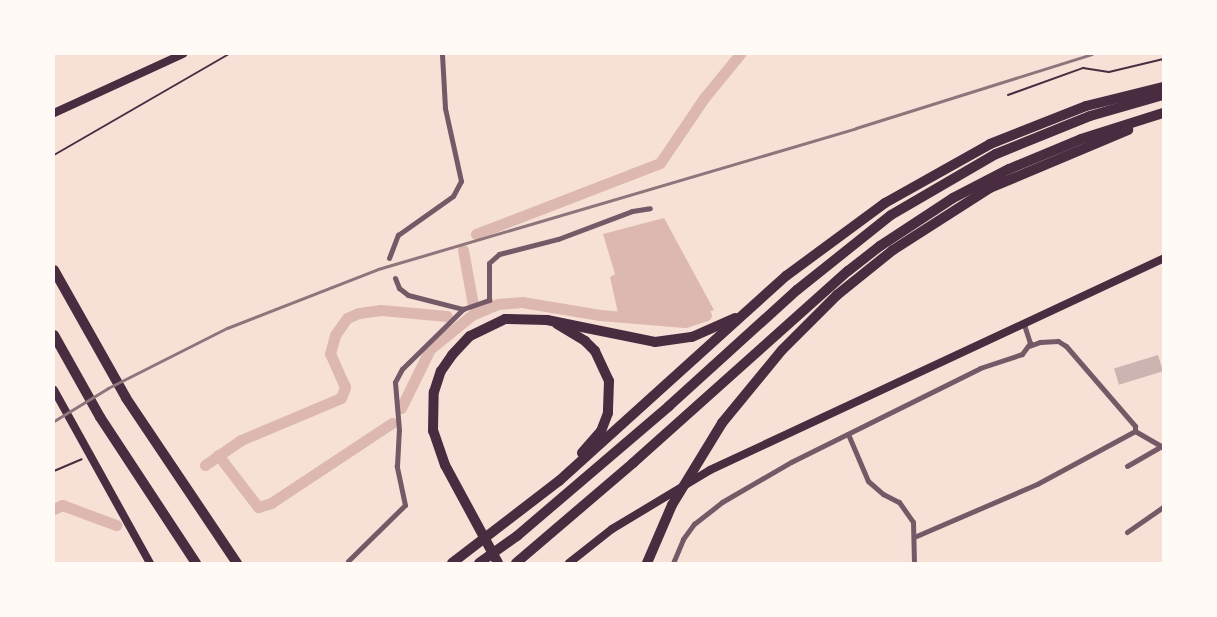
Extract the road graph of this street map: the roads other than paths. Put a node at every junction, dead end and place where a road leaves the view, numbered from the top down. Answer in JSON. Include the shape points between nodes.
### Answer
{"nodes":[{"id":1,"x":183,"y":54,"type":"edge"},
{"id":2,"x":442,"y":54,"type":"edge"},
{"id":3,"x":1163,"y":86,"type":"edge"},
{"id":4,"x":1163,"y":95,"type":"edge"},
{"id":5,"x":54,"y":112,"type":"edge"},
{"id":6,"x":1163,"y":113,"type":"edge"},
{"id":7,"x":1163,"y":117,"type":"edge"},
{"id":8,"x":650,"y":208,"type":"dead end"},
{"id":9,"x":389,"y":258,"type":"dead end"},
{"id":10,"x":1162,"y":260,"type":"edge"},
{"id":11,"x":54,"y":270,"type":"edge"},
{"id":12,"x":395,"y":278,"type":"dead end"},
{"id":13,"x":463,"y":309,"type":"junction"},
{"id":14,"x":747,"y":312,"type":"junction"},
{"id":15,"x":547,"y":320,"type":"junction"},
{"id":16,"x":1024,"y":324,"type":"junction"},
{"id":17,"x":54,"y":335,"type":"edge"},
{"id":18,"x":1026,"y":348,"type":"junction"},
{"id":19,"x":54,"y":390,"type":"edge"},
{"id":20,"x":1135,"y":431,"type":"junction"},
{"id":21,"x":848,"y":434,"type":"junction"},
{"id":22,"x":1162,"y":447,"type":"edge"},
{"id":23,"x":1127,"y":466,"type":"dead end"},
{"id":24,"x":1163,"y":506,"type":"edge"},
{"id":25,"x":509,"y":521,"type":"junction"},
{"id":26,"x":1127,"y":532,"type":"dead end"},
{"id":27,"x":914,"y":537,"type":"junction"},
{"id":28,"x":348,"y":561,"type":"dead end"},
{"id":29,"x":150,"y":563,"type":"edge"},
{"id":30,"x":196,"y":563,"type":"edge"},
{"id":31,"x":237,"y":563,"type":"edge"},
{"id":32,"x":452,"y":563,"type":"edge"},
{"id":33,"x":479,"y":563,"type":"edge"},
{"id":34,"x":498,"y":563,"type":"edge"},
{"id":35,"x":516,"y":563,"type":"edge"},
{"id":36,"x":569,"y":563,"type":"edge"},
{"id":37,"x":648,"y":563,"type":"edge"},
{"id":38,"x":673,"y":563,"type":"edge"},
{"id":39,"x":914,"y":563,"type":"edge"}],
"edges":[{"from":1,"to":5,"type":"main road"},
{"from":2,"to":9,"type":"street","via":[[445,108],[461,181],[453,196],[398,235]]},
{"from":3,"to":14,"type":"highway","via":[[1086,106],[990,144],[885,203],[786,276]]},
{"from":4,"to":33,"type":"highway","via":[[1090,116],[996,154],[891,215],[797,290],[669,406],[517,536]]},
{"from":6,"to":35,"type":"highway","via":[[1087,136],[1009,169],[953,198],[888,241],[848,271]]},
{"from":7,"to":37,"type":"highway","via":[[1051,160],[990,188],[893,250],[837,295],[782,350],[722,423],[672,504]]},
{"from":8,"to":13,"type":"street","via":[[632,210],[558,238],[499,254],[489,263],[489,300]]},
{"from":10,"to":16,"type":"main road"},
{"from":11,"to":31,"type":"highway","via":[[126,398]]},
{"from":12,"to":13,"type":"street","via":[[399,288],[408,295]]},
{"from":13,"to":28,"type":"street","via":[[402,369],[395,382],[399,430],[397,466],[405,505]]},
{"from":14,"to":15,"type":"highway","via":[[692,337],[655,342]]},
{"from":14,"to":25,"type":"highway","via":[[602,443]]},
{"from":15,"to":25,"type":"highway","via":[[569,330],[595,351],[609,381],[608,413],[601,431],[588,447]]},
{"from":15,"to":34,"type":"highway","via":[[505,320],[470,336],[440,371],[434,392],[432,409],[437,447]]},
{"from":16,"to":18,"type":"street","via":[[1030,344]]},
{"from":16,"to":36,"type":"main road","via":[[710,470],[612,529]]},
{"from":17,"to":30,"type":"highway","via":[[100,417]]},
{"from":18,"to":20,"type":"street","via":[[1048,341],[1058,341],[1066,346],[1135,426]]},
{"from":18,"to":21,"type":"street","via":[[1022,354],[980,368]]},
{"from":19,"to":29,"type":"main road"},
{"from":20,"to":22,"type":"street"},
{"from":20,"to":27,"type":"street","via":[[1037,484]]},
{"from":21,"to":27,"type":"street","via":[[868,481],[899,502],[913,522]]},
{"from":21,"to":38,"type":"street","via":[[722,502],[694,524],[683,539]]},
{"from":22,"to":23,"type":"street"},
{"from":24,"to":26,"type":"street"},
{"from":25,"to":32,"type":"highway"},
{"from":27,"to":39,"type":"street"}]}
